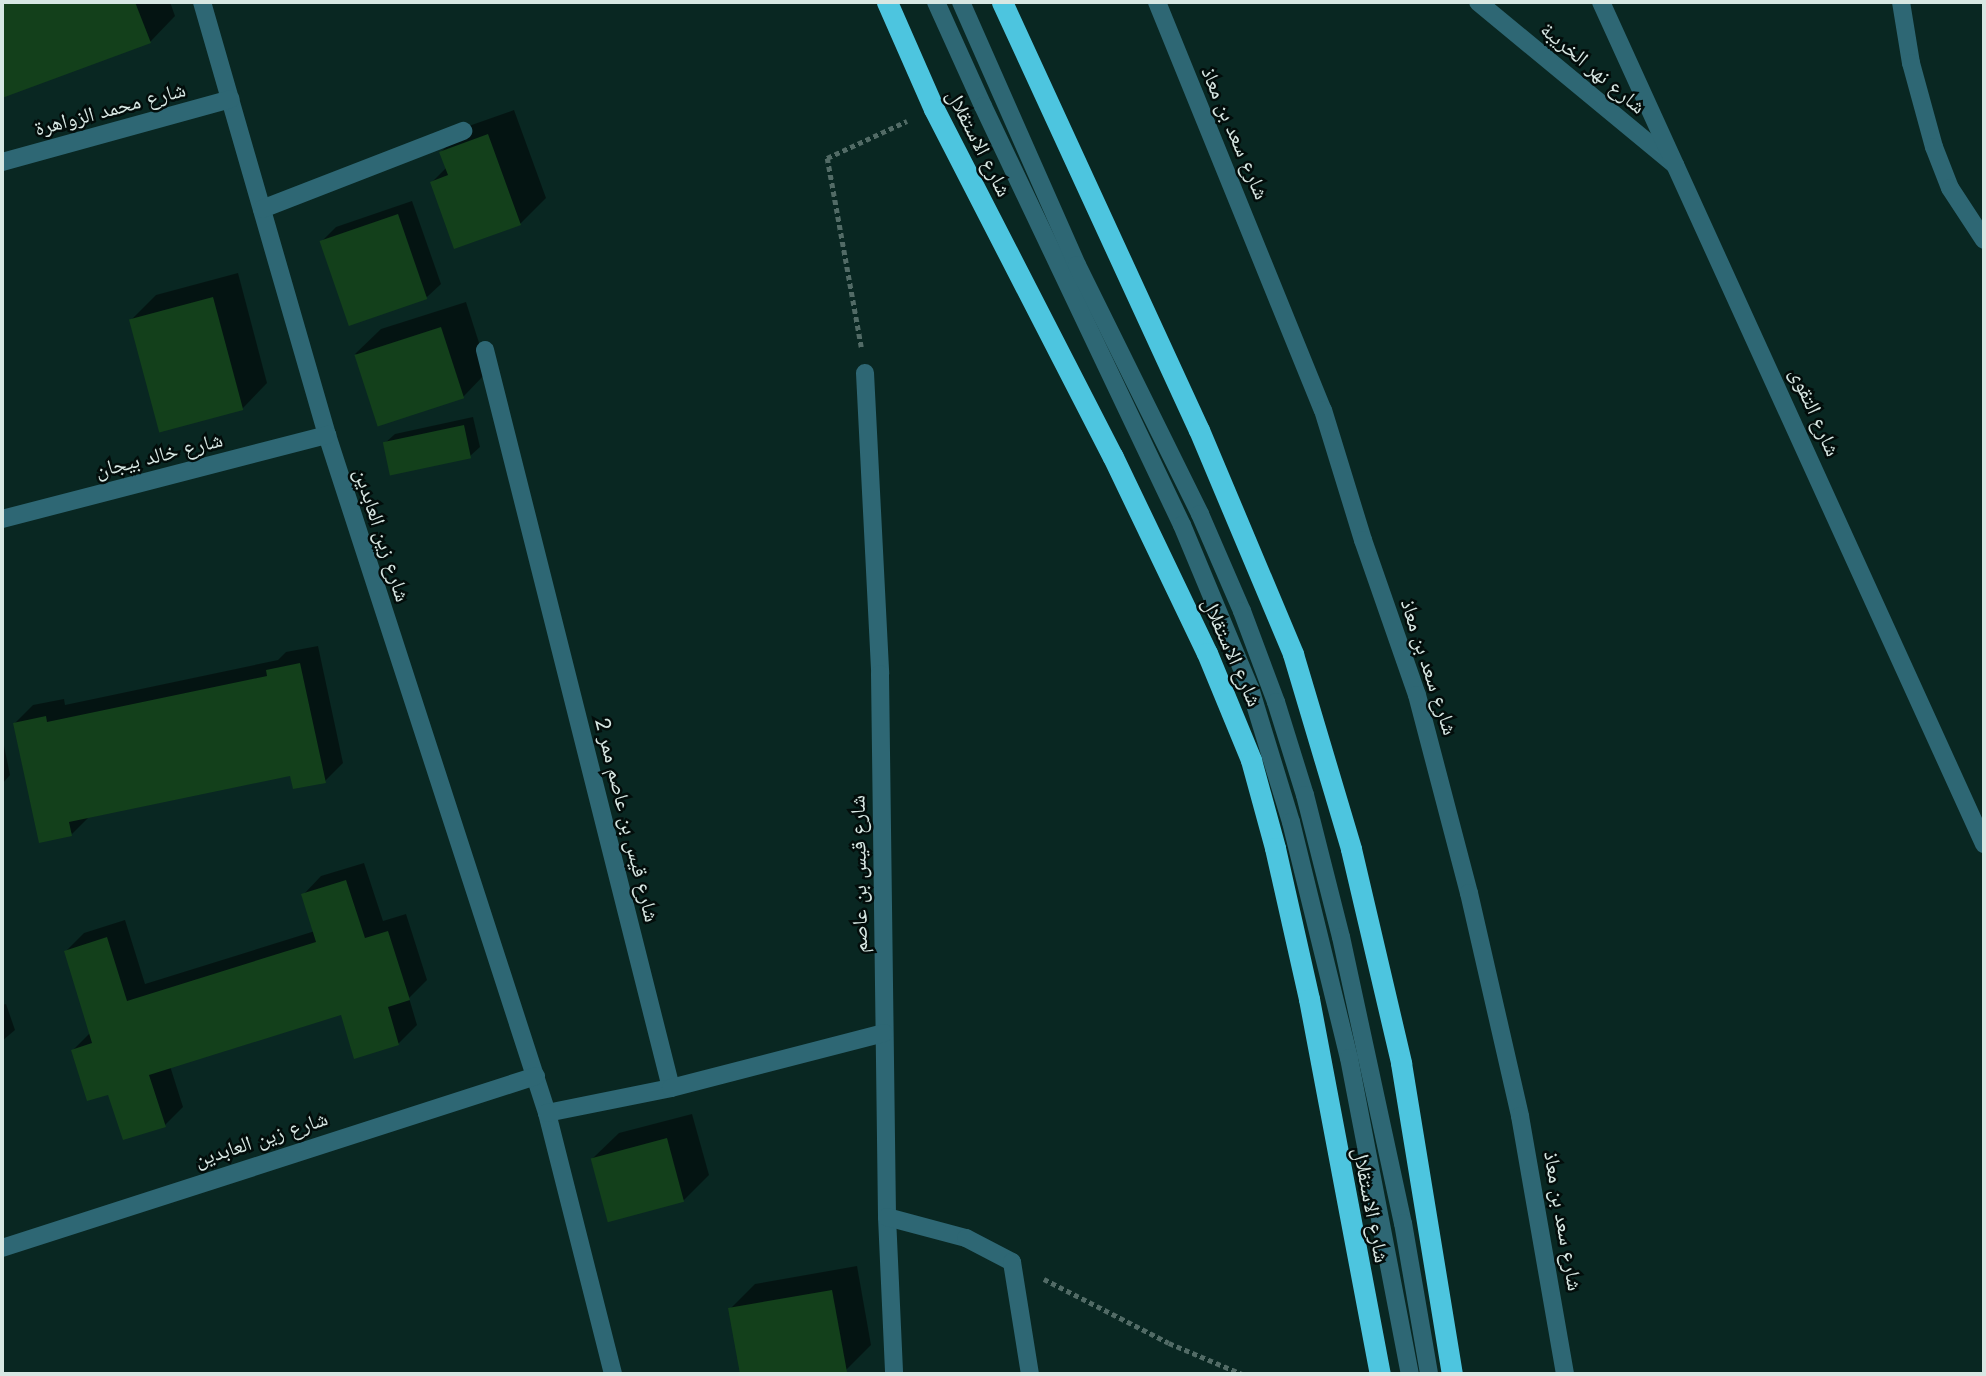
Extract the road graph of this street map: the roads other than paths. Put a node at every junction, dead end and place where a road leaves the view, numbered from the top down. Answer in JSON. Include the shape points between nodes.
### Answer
{"nodes":[{"id":1,"x":202,"y":2,"type":"edge"},
{"id":2,"x":887,"y":2,"type":"edge"},
{"id":3,"x":936,"y":2,"type":"edge"},
{"id":4,"x":961,"y":2,"type":"edge"},
{"id":5,"x":1002,"y":2,"type":"edge"},
{"id":6,"x":1157,"y":2,"type":"edge"},
{"id":7,"x":1478,"y":2,"type":"edge"},
{"id":8,"x":1601,"y":2,"type":"edge"},
{"id":9,"x":1900,"y":2,"type":"edge"},
{"id":10,"x":230,"y":99,"type":"junction"},
{"id":11,"x":463,"y":131,"type":"dead end"},
{"id":12,"x":2,"y":162,"type":"edge"},
{"id":13,"x":1680,"y":169,"type":"junction"},
{"id":14,"x":262,"y":209,"type":"junction"},
{"id":15,"x":1984,"y":240,"type":"edge"},
{"id":16,"x":485,"y":350,"type":"dead end"},
{"id":17,"x":865,"y":373,"type":"road end"},
{"id":18,"x":327,"y":435,"type":"junction"},
{"id":19,"x":2,"y":519,"type":"edge"},
{"id":20,"x":1984,"y":844,"type":"edge"},
{"id":21,"x":884,"y":1032,"type":"junction"},
{"id":22,"x":536,"y":1076,"type":"junction"},
{"id":23,"x":671,"y":1088,"type":"junction"},
{"id":24,"x":547,"y":1113,"type":"junction"},
{"id":25,"x":887,"y":1217,"type":"junction"},
{"id":26,"x":2,"y":1248,"type":"edge"},
{"id":27,"x":613,"y":1374,"type":"edge"},
{"id":28,"x":894,"y":1374,"type":"edge"},
{"id":29,"x":1030,"y":1374,"type":"edge"},
{"id":30,"x":1380,"y":1374,"type":"edge"},
{"id":31,"x":1410,"y":1374,"type":"edge"},
{"id":32,"x":1429,"y":1374,"type":"edge"},
{"id":33,"x":1452,"y":1374,"type":"edge"},
{"id":34,"x":1565,"y":1374,"type":"edge"}],
"edges":[{"from":1,"to":10,"type":"street","name":"شارع زين العابدين"},
{"from":2,"to":30,"type":"highway","name":"شارع الاستقلال","via":[[934,109],[1113,457],[1207,653],[1251,760],[1309,999]]},
{"from":3,"to":31,"type":"street","via":[[1182,525],[1250,688],[1291,822],[1349,1058]]},
{"from":4,"to":32,"type":"street","via":[[1077,265],[1200,514],[1276,702],[1305,795],[1350,976],[1403,1223]]},
{"from":5,"to":33,"type":"highway","via":[[1199,430],[1293,654],[1351,849],[1401,1063]]},
{"from":6,"to":34,"type":"street","name":"شارع سعد بن معاذ","via":[[1323,410],[1417,695],[1520,1116]]},
{"from":7,"to":13,"type":"street","name":"شارع نهر الخريبة"},
{"from":8,"to":13,"type":"street","name":"شارع التقوى"},
{"from":9,"to":15,"type":"street","via":[[1934,147],[1950,188]]},
{"from":10,"to":12,"type":"street","name":"شارع محمد الزواهرة"},
{"from":10,"to":14,"type":"street","name":"شارع زين العابدين"},
{"from":11,"to":14,"type":"street"},
{"from":13,"to":20,"type":"street","name":"شارع التقوى"},
{"from":14,"to":18,"type":"street","name":"شارع زين العابدين"},
{"from":16,"to":23,"type":"street","name":"شارع قيس بن عاصم ممر 2"},
{"from":17,"to":21,"type":"street","name":"شارع قيس بن عاصم","via":[[880,674]]},
{"from":18,"to":19,"type":"street","name":"شارع خالد بيجان"},
{"from":18,"to":22,"type":"street","name":"شارع زين العابدين"},
{"from":21,"to":23,"type":"street"},
{"from":21,"to":25,"type":"street","name":"شارع قيس بن عاصم"},
{"from":22,"to":24,"type":"street","name":"شارع زين العابدين"},
{"from":22,"to":26,"type":"street","name":"شارع زين العابدين"},
{"from":23,"to":24,"type":"street"},
{"from":24,"to":27,"type":"street","name":"شارع زين العابدين"},
{"from":25,"to":28,"type":"street","name":"شارع قيس بن عاصم"},
{"from":25,"to":29,"type":"street","via":[[966,1238],[1013,1262]]}]}
